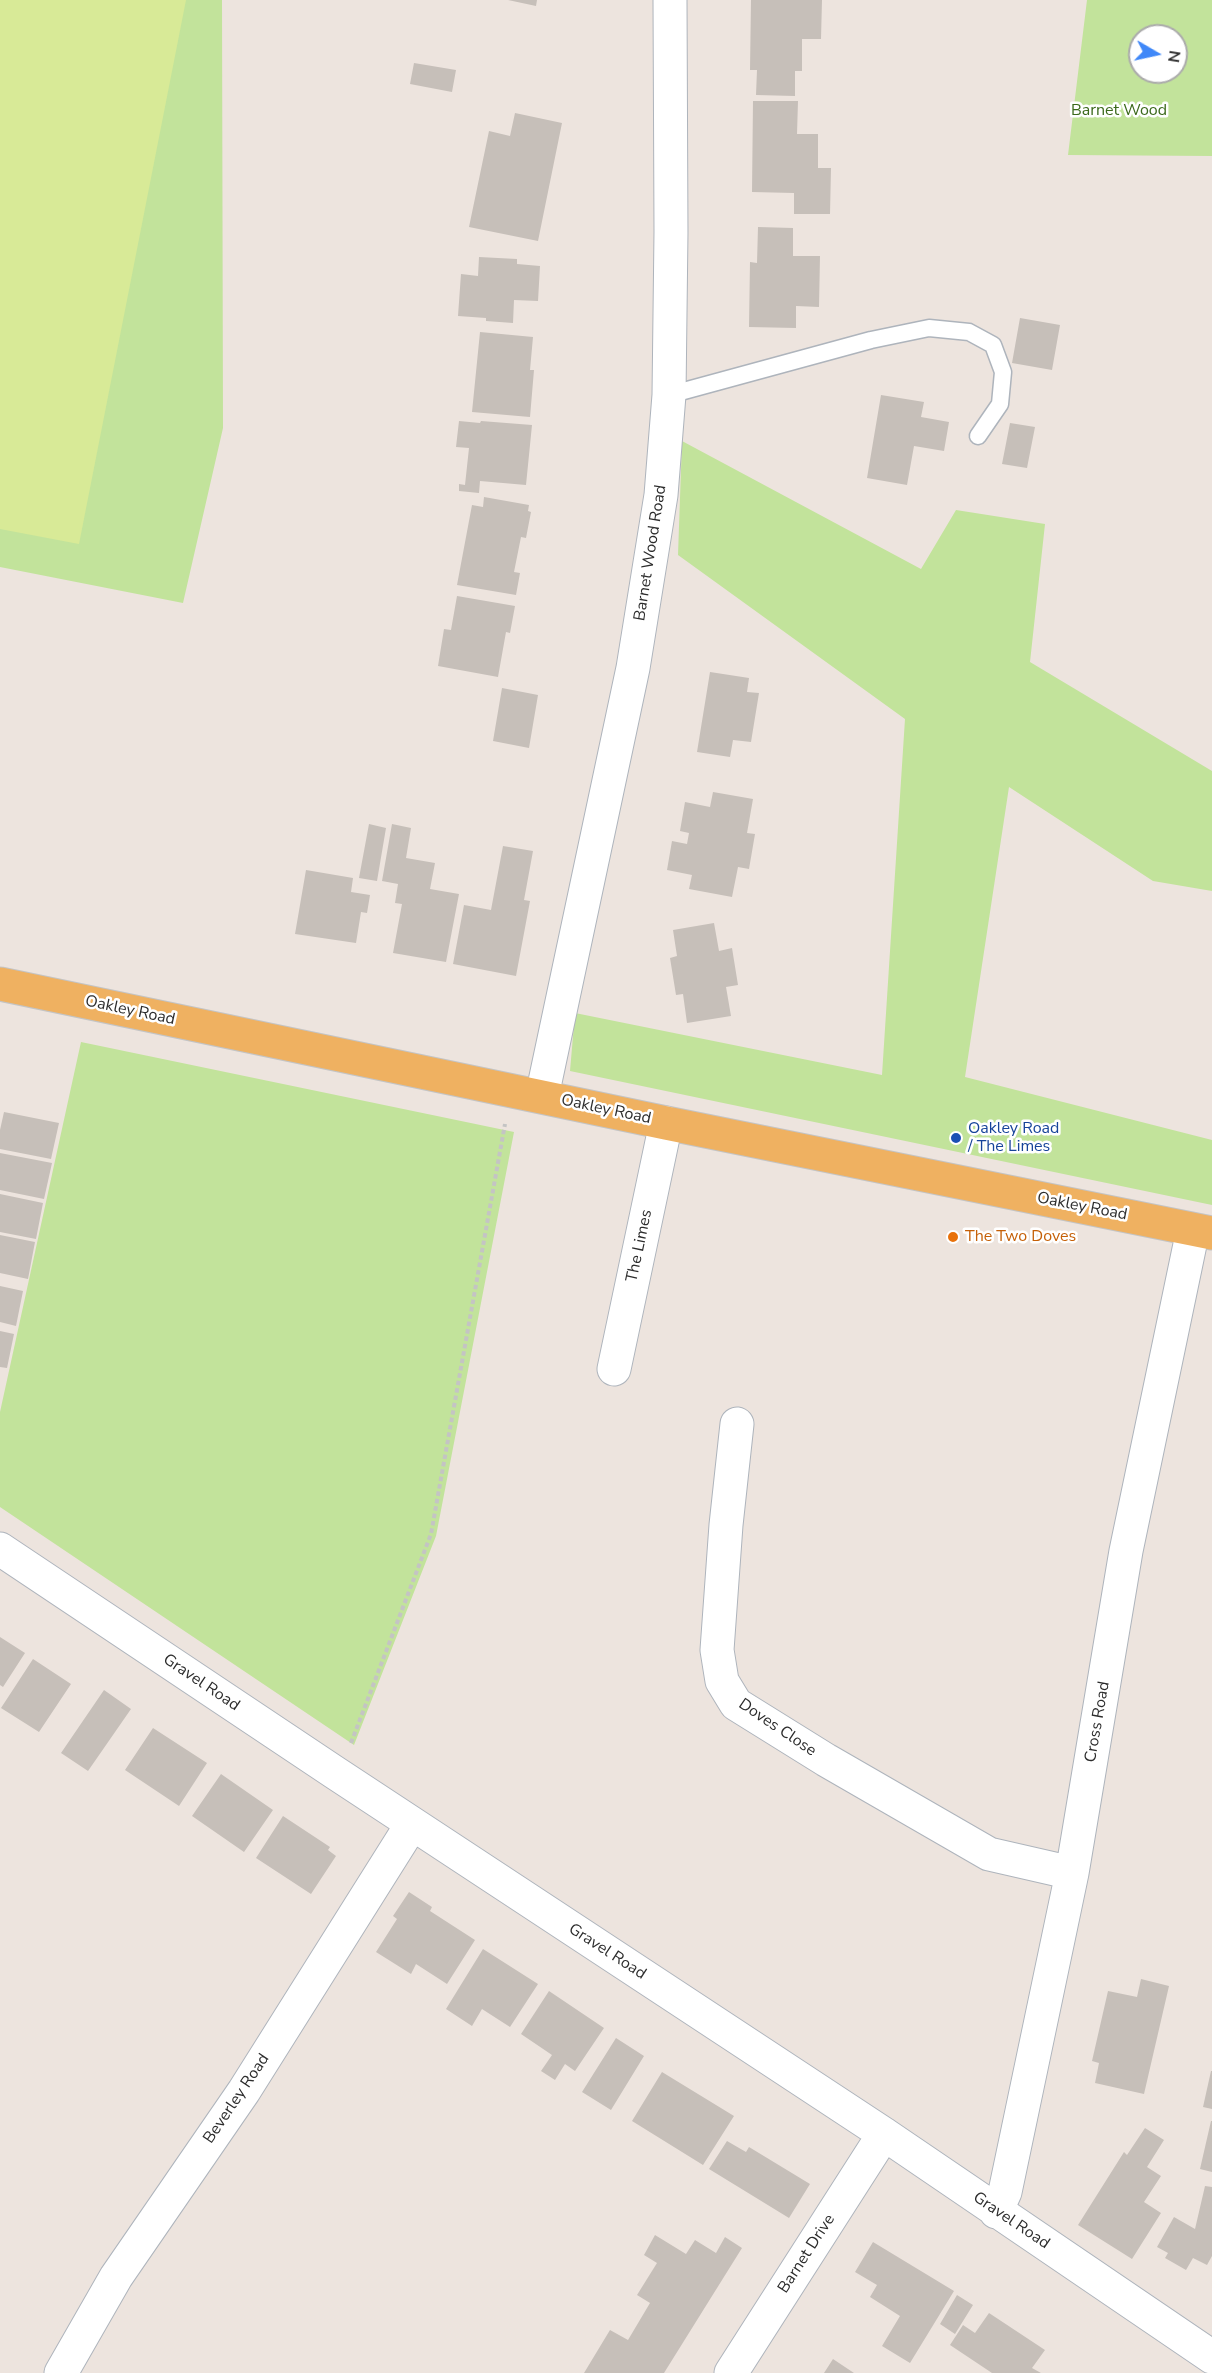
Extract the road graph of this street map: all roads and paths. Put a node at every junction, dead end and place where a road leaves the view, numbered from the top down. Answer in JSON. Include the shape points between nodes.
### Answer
{"nodes":[{"id":1,"x":670,"y":0,"type":"edge"},
{"id":2,"x":669,"y":395,"type":"junction"},
{"id":3,"x":978,"y":436,"type":"dead end"},
{"id":4,"x":0,"y":984,"type":"edge"},
{"id":5,"x":527,"y":1093,"type":"junction"},
{"id":6,"x":666,"y":1123,"type":"junction"},
{"id":7,"x":1203,"y":1232,"type":"edge"},
{"id":8,"x":614,"y":1369,"type":"dead end"},
{"id":9,"x":737,"y":1424,"type":"dead end"},
{"id":10,"x":0,"y":1549,"type":"edge"},
{"id":11,"x":334,"y":1772,"type":"junction"},
{"id":12,"x":412,"y":1824,"type":"junction"},
{"id":13,"x":1072,"y":1873,"type":"junction"},
{"id":14,"x":884,"y":2134,"type":"junction"},
{"id":15,"x":996,"y":2212,"type":"junction"},
{"id":16,"x":1212,"y":2357,"type":"edge"},
{"id":17,"x":61,"y":2373,"type":"edge"},
{"id":18,"x":731,"y":2373,"type":"edge"}],
"edges":[{"from":1,"to":2,"type":"street","name":"Barnet Wood Road"},
{"from":2,"to":3,"type":"lane","via":[[917,330],[969,332],[993,345],[1003,372],[1000,404]]},
{"from":2,"to":5,"type":"street","name":"Barnet Wood Road","via":[[661,495],[633,668]]},
{"from":4,"to":5,"type":"main road","name":"Oakley Road"},
{"from":5,"to":6,"type":"main road","name":"Oakley Road"},
{"from":5,"to":11,"type":"path","via":[[431,1534],[353,1739]]},
{"from":6,"to":7,"type":"main road","name":"Oakley Road"},
{"from":6,"to":8,"type":"street","name":"The Limes"},
{"from":7,"to":13,"type":"street","name":"Cross Road","via":[[1126,1551]]},
{"from":9,"to":13,"type":"street","name":"Doves Close","via":[[717,1650],[722,1681],[736,1704],[990,1854]]},
{"from":10,"to":11,"type":"street","name":"Gravel Road"},
{"from":11,"to":12,"type":"street","name":"Gravel Road"},
{"from":12,"to":14,"type":"street","name":"Gravel Road"},
{"from":12,"to":17,"type":"street","name":"Beverley Road","via":[[244,2091],[116,2277]]},
{"from":13,"to":15,"type":"street","name":"Cross Road","via":[[1005,2192]]},
{"from":14,"to":15,"type":"street","name":"Gravel Road"},
{"from":14,"to":18,"type":"street","name":"Barnet Drive"},
{"from":15,"to":16,"type":"street","name":"Gravel Road"}]}
